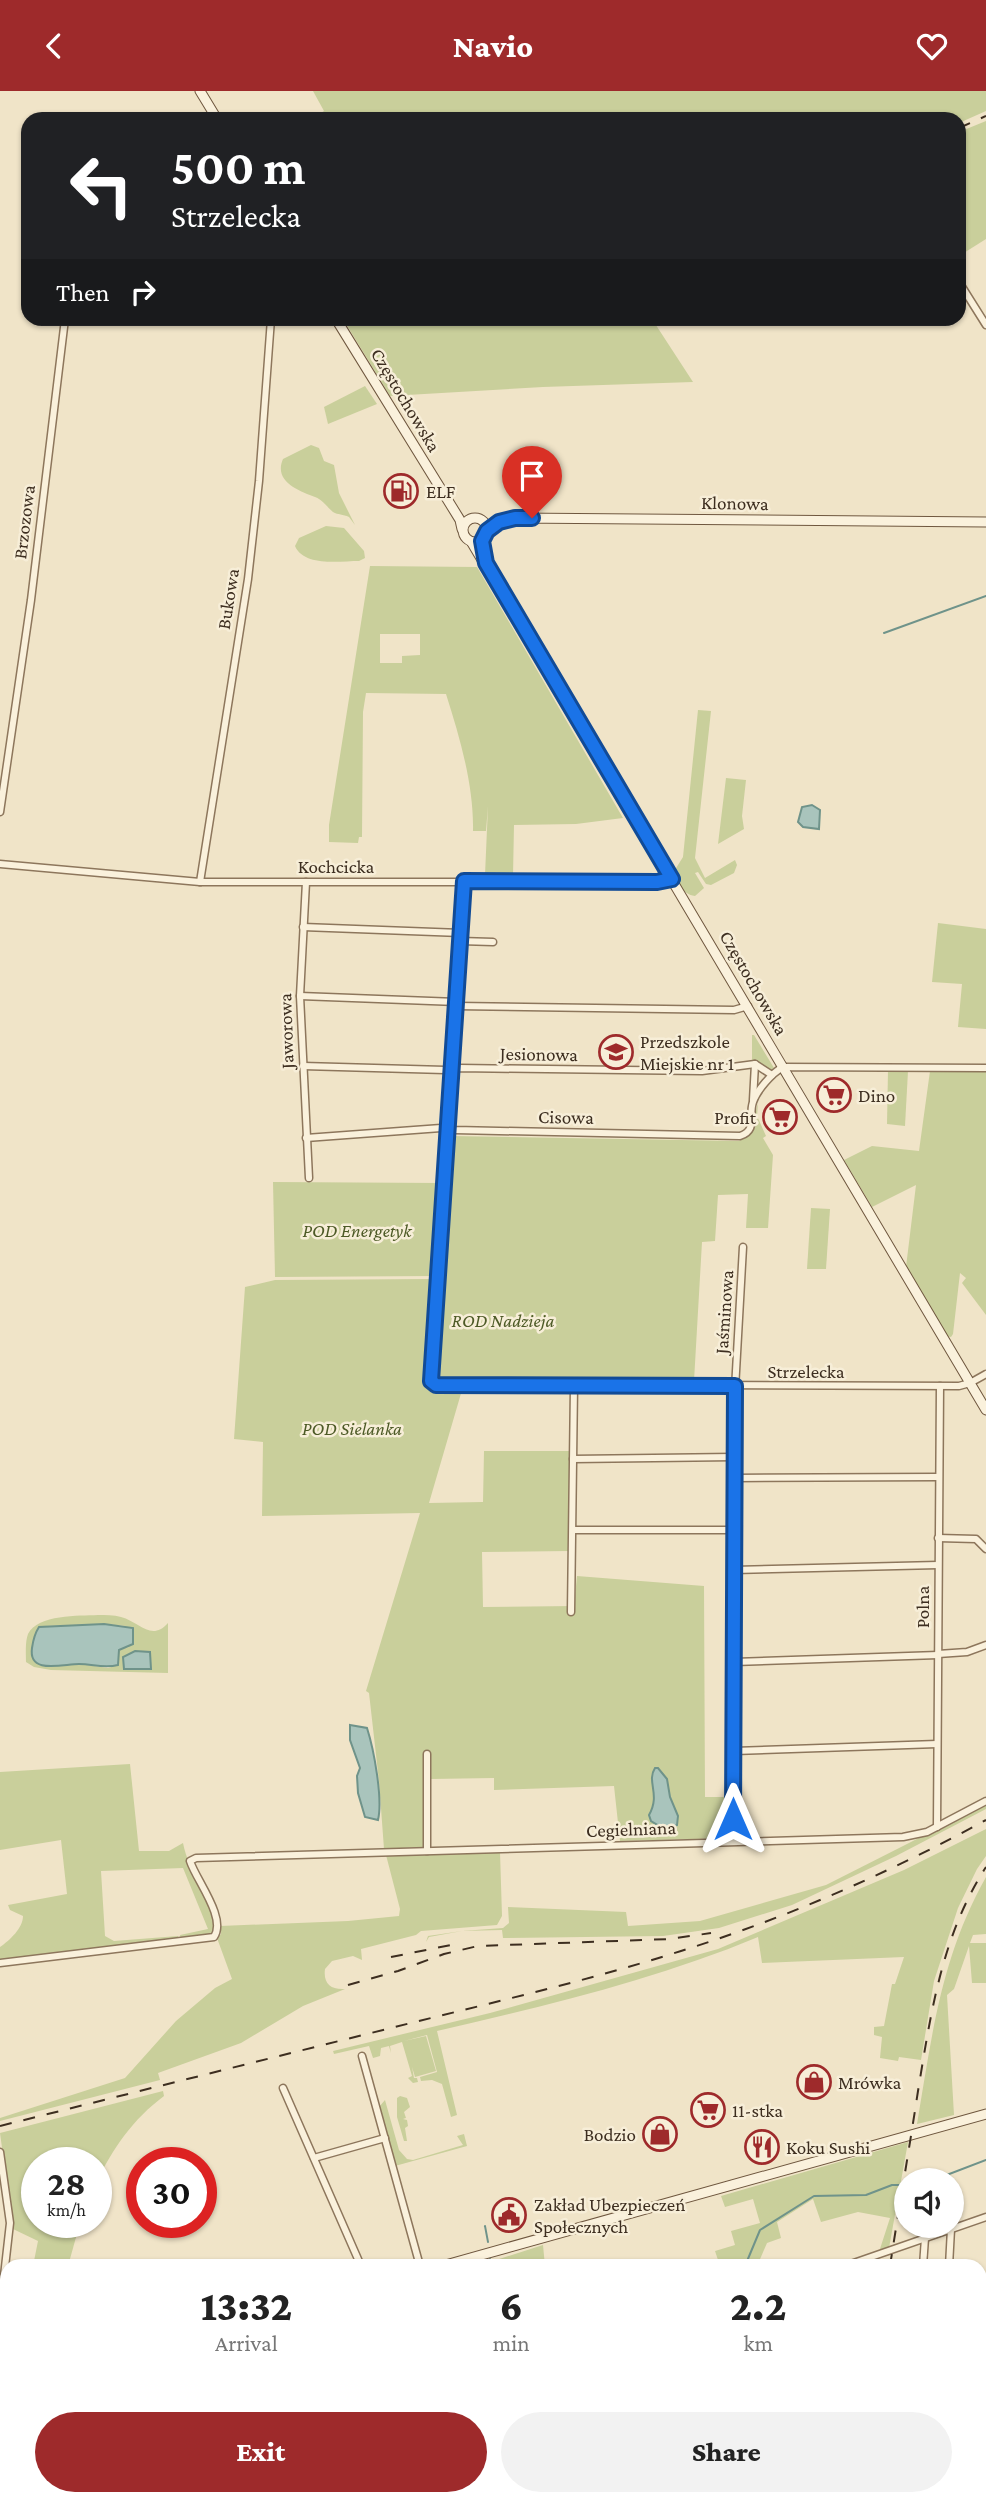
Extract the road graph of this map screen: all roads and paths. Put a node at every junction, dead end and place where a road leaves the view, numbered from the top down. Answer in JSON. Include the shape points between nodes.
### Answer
{"nodes":[{"id":1,"x":200,"y":91,"type":"edge"},
{"id":2,"x":213,"y":112,"type":"edge"},
{"id":3,"x":966,"y":293,"type":"edge"},
{"id":4,"x":986,"y":325,"type":"edge"},
{"id":5,"x":64,"y":326,"type":"edge"},
{"id":6,"x":270,"y":326,"type":"edge"},
{"id":7,"x":340,"y":326,"type":"edge"},
{"id":8,"x":446,"y":500,"type":"junction"},
{"id":9,"x":515,"y":518,"type":"junction"},
{"id":10,"x":477,"y":519,"type":"junction"},
{"id":11,"x":986,"y":522,"type":"edge"},
{"id":12,"x":462,"y":529,"type":"junction"},
{"id":13,"x":487,"y":531,"type":"junction"},
{"id":14,"x":477,"y":542,"type":"junction"},
{"id":15,"x":0,"y":812,"type":"edge"},
{"id":16,"x":0,"y":864,"type":"edge"},
{"id":17,"x":672,"y":879,"type":"junction"},
{"id":18,"x":464,"y":881,"type":"junction"},
{"id":19,"x":200,"y":882,"type":"junction"},
{"id":20,"x":306,"y":882,"type":"junction"},
{"id":21,"x":303,"y":927,"type":"junction"},
{"id":22,"x":461,"y":933,"type":"junction"},
{"id":23,"x":460,"y":941,"type":"junction"},
{"id":24,"x":493,"y":942,"type":"dead end"},
{"id":25,"x":300,"y":996,"type":"junction"},
{"id":26,"x":456,"y":1004,"type":"junction"},
{"id":27,"x":748,"y":1006,"type":"junction"},
{"id":28,"x":755,"y":1064,"type":"junction"},
{"id":29,"x":303,"y":1066,"type":"junction"},
{"id":30,"x":783,"y":1067,"type":"junction"},
{"id":31,"x":986,"y":1068,"type":"edge"},
{"id":32,"x":452,"y":1069,"type":"junction"},
{"id":33,"x":772,"y":1075,"type":"junction"},
{"id":34,"x":753,"y":1102,"type":"junction"},
{"id":35,"x":448,"y":1129,"type":"junction"},
{"id":36,"x":306,"y":1138,"type":"junction"},
{"id":37,"x":309,"y":1178,"type":"dead end"},
{"id":38,"x":743,"y":1247,"type":"dead end"},
{"id":39,"x":986,"y":1374,"type":"edge"},
{"id":40,"x":970,"y":1383,"type":"junction"},
{"id":41,"x":574,"y":1386,"type":"junction"},
{"id":42,"x":735,"y":1386,"type":"junction"},
{"id":43,"x":940,"y":1386,"type":"junction"},
{"id":44,"x":986,"y":1411,"type":"edge"},
{"id":45,"x":734,"y":1457,"type":"junction"},
{"id":46,"x":573,"y":1459,"type":"junction"},
{"id":47,"x":938,"y":1476,"type":"junction"},
{"id":48,"x":734,"y":1478,"type":"junction"},
{"id":49,"x":573,"y":1530,"type":"junction"},
{"id":50,"x":734,"y":1530,"type":"junction"},
{"id":51,"x":938,"y":1538,"type":"junction"},
{"id":52,"x":986,"y":1549,"type":"edge"},
{"id":53,"x":938,"y":1565,"type":"junction"},
{"id":54,"x":734,"y":1570,"type":"junction"},
{"id":55,"x":571,"y":1612,"type":"dead end"},
{"id":56,"x":986,"y":1645,"type":"edge"},
{"id":57,"x":937,"y":1655,"type":"junction"},
{"id":58,"x":734,"y":1662,"type":"junction"},
{"id":59,"x":937,"y":1744,"type":"junction"},
{"id":60,"x":734,"y":1751,"type":"junction"},
{"id":61,"x":427,"y":1754,"type":"dead end"},
{"id":62,"x":986,"y":1801,"type":"edge"},
{"id":63,"x":937,"y":1827,"type":"junction"},
{"id":64,"x":733,"y":1841,"type":"junction"},
{"id":65,"x":427,"y":1851,"type":"junction"},
{"id":66,"x":0,"y":1963,"type":"edge"},
{"id":67,"x":362,"y":2056,"type":"dead end"},
{"id":68,"x":283,"y":2088,"type":"dead end"},
{"id":69,"x":986,"y":2114,"type":"edge"},
{"id":70,"x":385,"y":2138,"type":"junction"},
{"id":71,"x":0,"y":2152,"type":"edge"},
{"id":72,"x":314,"y":2158,"type":"junction"},
{"id":73,"x":986,"y":2217,"type":"edge"},
{"id":74,"x":964,"y":2225,"type":"edge"},
{"id":75,"x":925,"y":2238,"type":"joint"},
{"id":76,"x":951,"y":2238,"type":"edge"},
{"id":77,"x":6,"y":2259,"type":"edge"},
{"id":78,"x":358,"y":2259,"type":"edge"},
{"id":79,"x":418,"y":2259,"type":"edge"},
{"id":80,"x":467,"y":2259,"type":"edge"},
{"id":81,"x":865,"y":2259,"type":"edge"},
{"id":82,"x":924,"y":2259,"type":"edge"},
{"id":83,"x":949,"y":2259,"type":"edge"}],
"edges":[{"from":1,"to":2,"type":"main road"},
{"from":3,"to":4,"type":"street"},
{"from":5,"to":15,"type":"street","name":"Brzozowa"},
{"from":6,"to":19,"type":"street","name":"Bukowa","via":[[247,579]]},
{"from":7,"to":8,"type":"main road","name":"Częstochowska"},
{"from":8,"to":10,"type":"main road","name":"Częstochowska"},
{"from":8,"to":12,"type":"main road","name":"Częstochowska"},
{"from":9,"to":10,"type":"main road"},
{"from":9,"to":11,"type":"main road","name":"Klonowa"},
{"from":9,"to":13,"type":"main road","name":"Klonowa"},
{"from":10,"to":12,"type":"main road","via":[[466,522]]},
{"from":10,"to":13,"type":"main road"},
{"from":12,"to":14,"type":"main road","via":[[464,536]]},
{"from":13,"to":14,"type":"main road"},
{"from":14,"to":17,"type":"main road","name":"Częstochowska","via":[[490,573]]},
{"from":16,"to":19,"type":"street","name":"Kochcicka"},
{"from":17,"to":18,"type":"street","name":"Kochcicka"},
{"from":17,"to":27,"type":"main road","name":"Częstochowska"},
{"from":18,"to":20,"type":"street","name":"Kochcicka"},
{"from":18,"to":22,"type":"street"},
{"from":19,"to":20,"type":"street","name":"Kochcicka"},
{"from":20,"to":21,"type":"street","name":"Jaworowa"},
{"from":21,"to":22,"type":"street"},
{"from":21,"to":25,"type":"street","name":"Jaworowa"},
{"from":22,"to":23,"type":"street"},
{"from":23,"to":24,"type":"street"},
{"from":23,"to":26,"type":"street"},
{"from":25,"to":26,"type":"street"},
{"from":25,"to":29,"type":"street","name":"Jaworowa"},
{"from":26,"to":27,"type":"street","via":[[734,1010]]},
{"from":26,"to":32,"type":"street"},
{"from":27,"to":30,"type":"main road","name":"Częstochowska"},
{"from":28,"to":32,"type":"street","name":"Jesionowa","via":[[702,1071]]},
{"from":28,"to":33,"type":"street"},
{"from":28,"to":34,"type":"street"},
{"from":29,"to":32,"type":"street","name":"Jesionowa"},
{"from":29,"to":36,"type":"street","name":"Jaworowa"},
{"from":30,"to":31,"type":"street"},
{"from":30,"to":33,"type":"street","name":"Cisowa"},
{"from":30,"to":40,"type":"main road","name":"Częstochowska"},
{"from":32,"to":35,"type":"street"},
{"from":33,"to":34,"type":"street","name":"Cisowa"},
{"from":34,"to":35,"type":"street","name":"Cisowa","via":[[751,1127],[740,1136]]},
{"from":35,"to":36,"type":"street","name":"Cisowa"},
{"from":35,"to":41,"type":"street","name":"Strzelecka","via":[[432,1383]]},
{"from":36,"to":37,"type":"street","name":"Jaworowa"},
{"from":38,"to":42,"type":"street","name":"Jaśminowa"},
{"from":39,"to":40,"type":"street"},
{"from":40,"to":43,"type":"street","name":"Strzelecka"},
{"from":40,"to":44,"type":"main road","name":"Częstochowska"},
{"from":41,"to":42,"type":"street","name":"Strzelecka"},
{"from":41,"to":46,"type":"street"},
{"from":42,"to":43,"type":"street","name":"Strzelecka"},
{"from":42,"to":45,"type":"street","name":"Jaśminowa"},
{"from":43,"to":47,"type":"street","name":"Polna"},
{"from":45,"to":46,"type":"street"},
{"from":45,"to":48,"type":"street","name":"Jaśminowa"},
{"from":46,"to":49,"type":"street"},
{"from":47,"to":48,"type":"street"},
{"from":47,"to":51,"type":"street","name":"Polna"},
{"from":48,"to":50,"type":"street","name":"Jaśminowa"},
{"from":49,"to":50,"type":"street"},
{"from":49,"to":55,"type":"street"},
{"from":50,"to":54,"type":"street","name":"Jaśminowa"},
{"from":51,"to":52,"type":"street","via":[[976,1539]]},
{"from":51,"to":53,"type":"street","name":"Polna"},
{"from":53,"to":54,"type":"street"},
{"from":53,"to":57,"type":"street","name":"Polna"},
{"from":54,"to":58,"type":"street","name":"Jaśminowa"},
{"from":56,"to":57,"type":"street"},
{"from":57,"to":58,"type":"street"},
{"from":57,"to":59,"type":"street","name":"Polna"},
{"from":58,"to":60,"type":"street","name":"Jaśminowa"},
{"from":59,"to":60,"type":"street"},
{"from":59,"to":63,"type":"street","name":"Polna"},
{"from":60,"to":64,"type":"street","name":"Jaśminowa"},
{"from":61,"to":65,"type":"street"},
{"from":62,"to":63,"type":"street","name":"Cegielniana"},
{"from":63,"to":64,"type":"street","name":"Cegielniana","via":[[902,1837]]},
{"from":64,"to":65,"type":"street","name":"Cegielniana"},
{"from":65,"to":66,"type":"street","name":"Cegielniana","via":[[196,1858],[190,1861],[215,1913],[218,1928],[214,1937]]},
{"from":67,"to":70,"type":"street"},
{"from":68,"to":72,"type":"street"},
{"from":69,"to":80,"type":"main road"},
{"from":70,"to":72,"type":"street"},
{"from":70,"to":79,"type":"street"},
{"from":71,"to":77,"type":"street","via":[[10,2223]]},
{"from":72,"to":78,"type":"street"},
{"from":73,"to":74,"type":"street"},
{"from":75,"to":81,"type":"street"},
{"from":75,"to":82,"type":"street"},
{"from":76,"to":83,"type":"street"}]}
